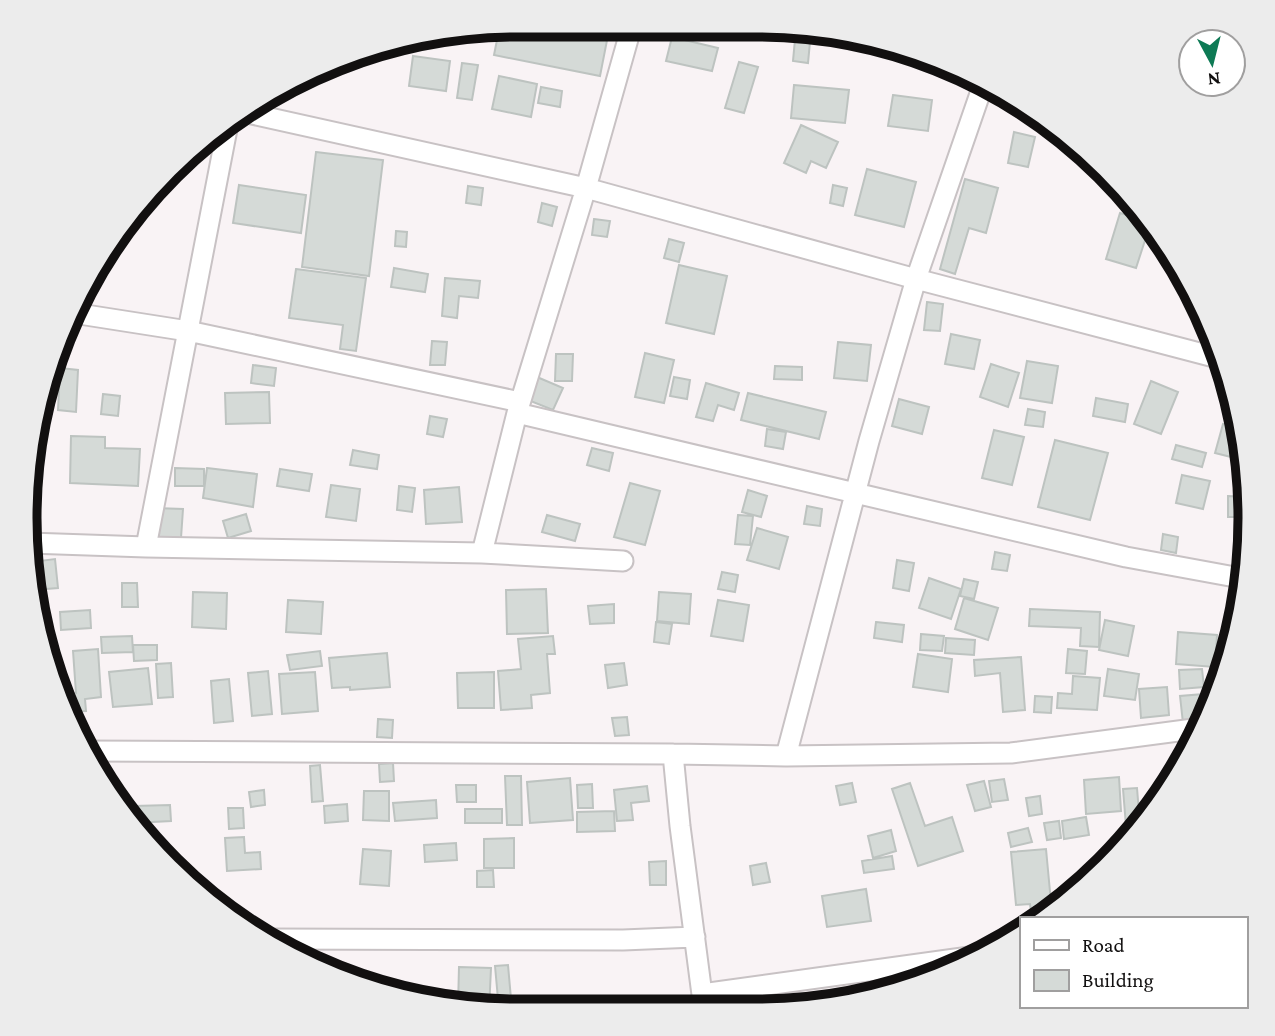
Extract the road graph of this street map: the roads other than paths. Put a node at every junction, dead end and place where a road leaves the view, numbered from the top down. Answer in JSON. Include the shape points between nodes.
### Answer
{"nodes":[{"id":1,"x":629,"y":37,"type":"edge"},
{"id":2,"x":981,"y":92,"type":"edge"},
{"id":3,"x":256,"y":115,"type":"edge"},
{"id":4,"x":226,"y":135,"type":"edge"},
{"id":5,"x":586,"y":188,"type":"junction"},
{"id":6,"x":916,"y":279,"type":"junction"},
{"id":7,"x":82,"y":314,"type":"edge"},
{"id":8,"x":188,"y":331,"type":"junction"},
{"id":9,"x":1210,"y":356,"type":"edge"},
{"id":10,"x":519,"y":408,"type":"junction"},
{"id":11,"x":855,"y":493,"type":"junction"},
{"id":12,"x":38,"y":543,"type":"edge"},
{"id":13,"x":146,"y":547,"type":"junction"},
{"id":14,"x":482,"y":553,"type":"junction"},
{"id":15,"x":623,"y":561,"type":"dead end"},
{"id":16,"x":1234,"y":577,"type":"edge"},
{"id":17,"x":1190,"y":729,"type":"edge"},
{"id":18,"x":97,"y":751,"type":"edge"},
{"id":19,"x":673,"y":754,"type":"junction"},
{"id":20,"x":786,"y":756,"type":"junction"},
{"id":21,"x":695,"y":937,"type":"junction"},
{"id":22,"x":285,"y":939,"type":"edge"},
{"id":23,"x":944,"y":962,"type":"edge"},
{"id":24,"x":703,"y":999,"type":"edge"},
{"id":25,"x":721,"y":999,"type":"edge"}],
"edges":[{"from":1,"to":5,"type":"street"},
{"from":2,"to":6,"type":"street"},
{"from":3,"to":5,"type":"street"},
{"from":4,"to":8,"type":"street"},
{"from":5,"to":6,"type":"street"},
{"from":5,"to":10,"type":"street"},
{"from":6,"to":9,"type":"street"},
{"from":6,"to":11,"type":"street"},
{"from":7,"to":8,"type":"street"},
{"from":8,"to":10,"type":"street"},
{"from":8,"to":13,"type":"street"},
{"from":10,"to":11,"type":"street"},
{"from":10,"to":14,"type":"street"},
{"from":11,"to":16,"type":"street","via":[[1126,557]]},
{"from":11,"to":20,"type":"street"},
{"from":12,"to":13,"type":"street"},
{"from":13,"to":14,"type":"street"},
{"from":14,"to":15,"type":"street"},
{"from":17,"to":20,"type":"street","via":[[1011,752]]},
{"from":18,"to":19,"type":"street"},
{"from":19,"to":20,"type":"street"},
{"from":19,"to":21,"type":"street"},
{"from":21,"to":22,"type":"street"},
{"from":21,"to":24,"type":"street"},
{"from":23,"to":25,"type":"street"}]}
